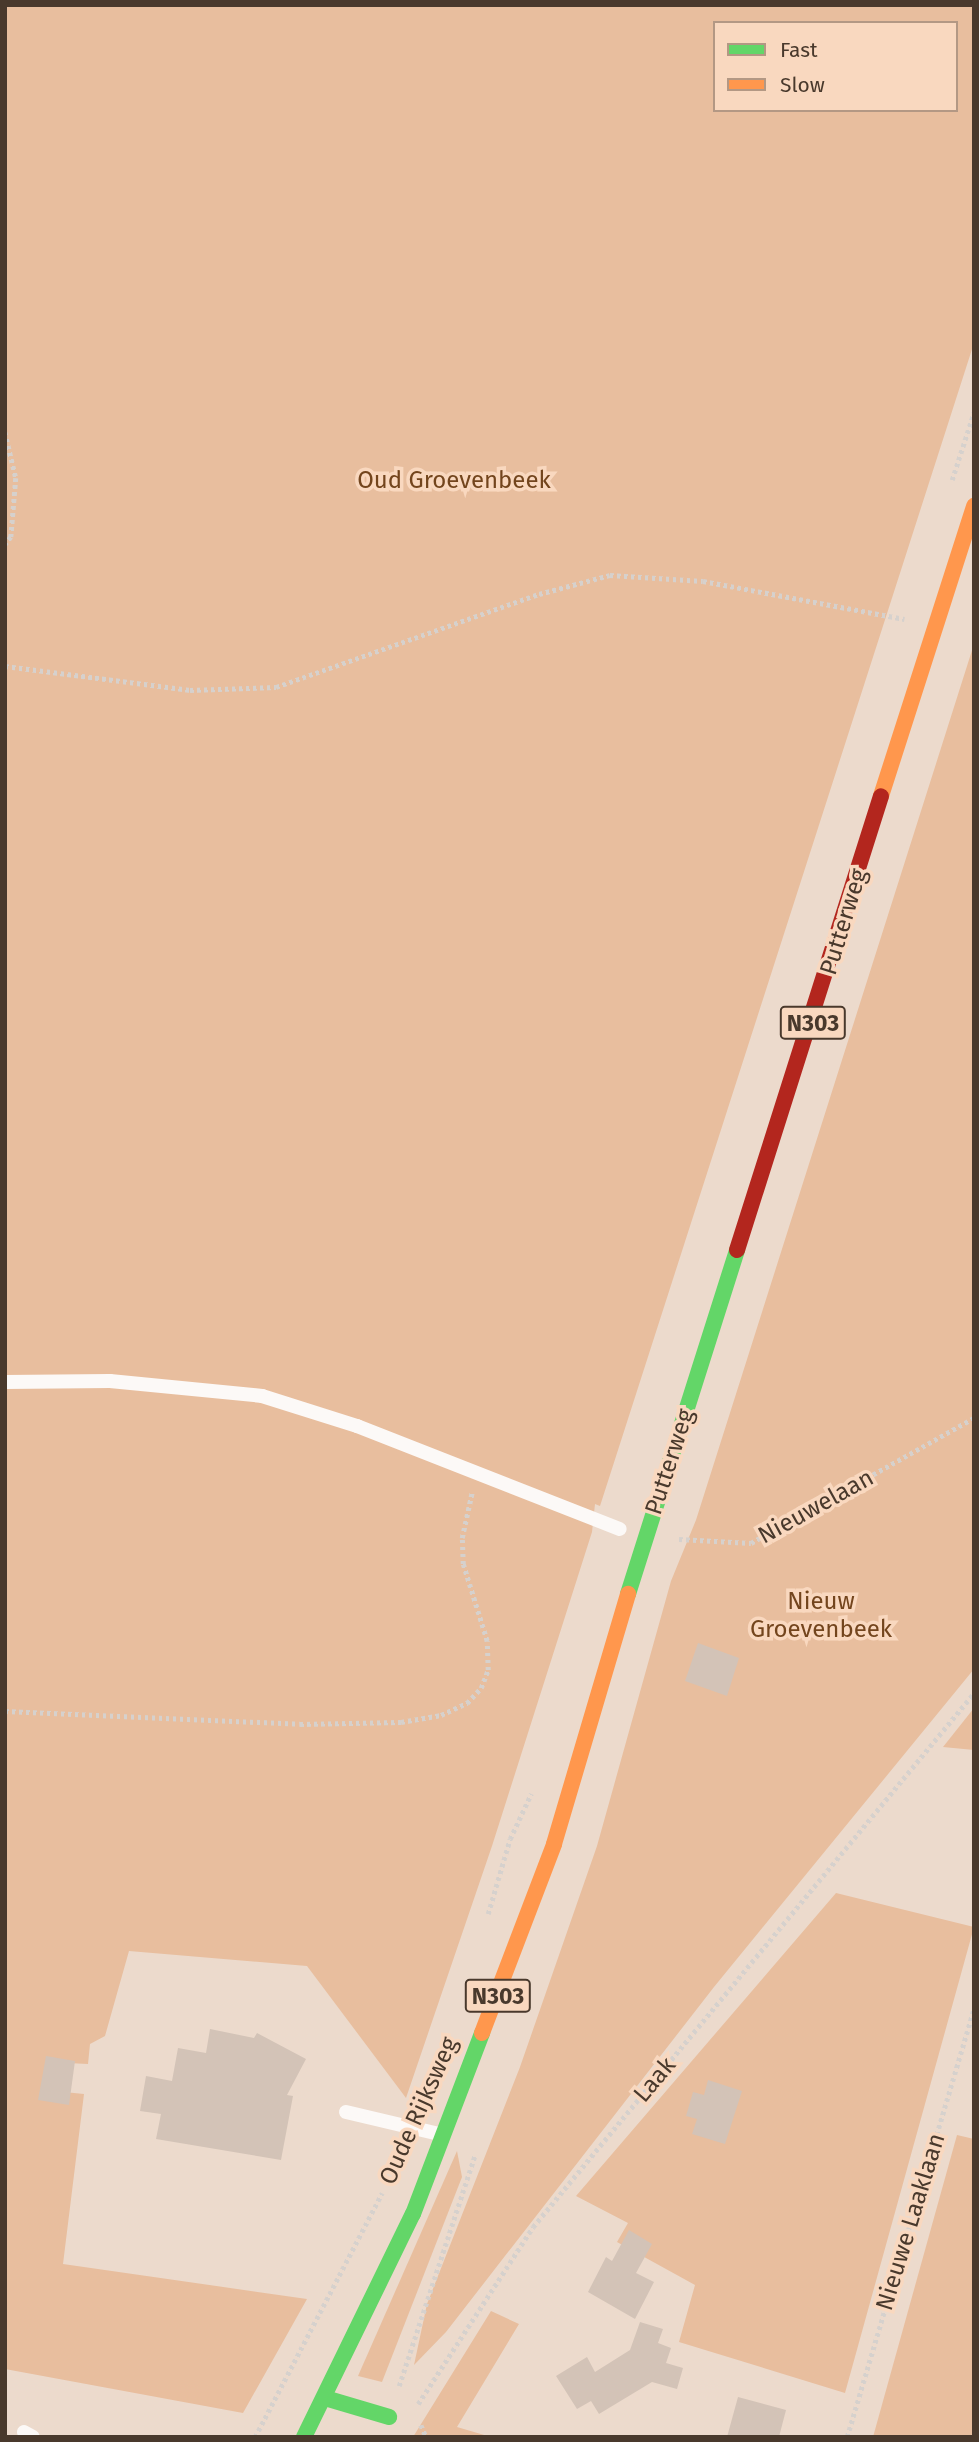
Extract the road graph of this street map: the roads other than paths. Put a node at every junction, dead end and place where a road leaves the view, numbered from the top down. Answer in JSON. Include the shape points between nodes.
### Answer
{"nodes":[{"id":1,"x":974,"y":506,"type":"edge"},
{"id":2,"x":5,"y":1382,"type":"edge"},
{"id":3,"x":620,"y":1529,"type":"dead end"},
{"id":4,"x":645,"y":1537,"type":"joint"},
{"id":5,"x":346,"y":2112,"type":"dead end"},
{"id":6,"x":444,"y":2135,"type":"junction"},
{"id":7,"x":325,"y":2398,"type":"junction"},
{"id":8,"x":389,"y":2417,"type":"road end"},
{"id":9,"x":304,"y":2437,"type":"edge"}],
"edges":[{"from":1,"to":4,"type":"main road","name":"Putterweg","number":"N303"},
{"from":2,"to":3,"type":"lane","via":[[110,1381],[262,1396],[479,1472]]},
{"from":4,"to":6,"type":"main road","name":"Oude Rijksweg","number":"N303","via":[[554,1844]]},
{"from":5,"to":6,"type":"lane"},
{"from":6,"to":7,"type":"main road","name":"Oude Rijksweg","number":"N303","via":[[413,2214]]},
{"from":7,"to":8,"type":"main road"},
{"from":7,"to":9,"type":"main road","name":"Oude Rijksweg","number":"N303"}]}
